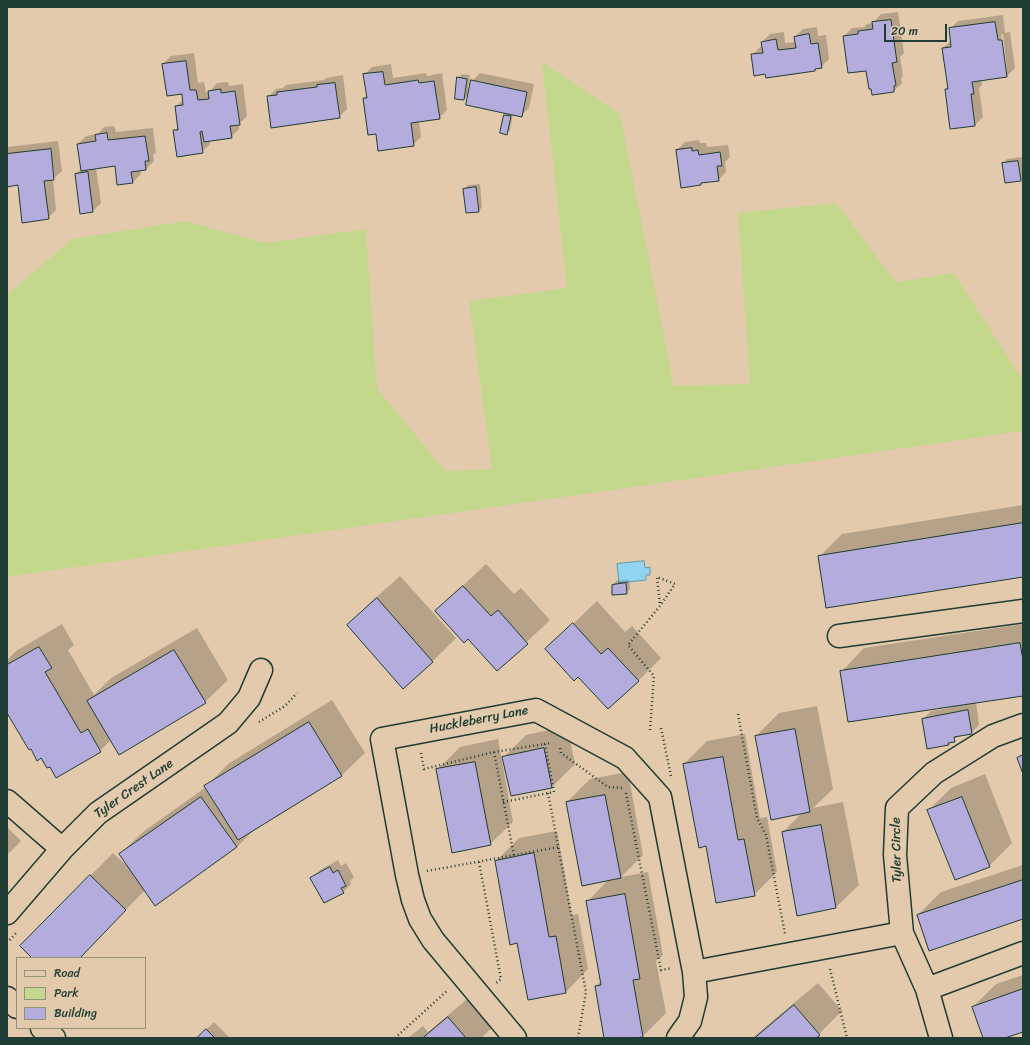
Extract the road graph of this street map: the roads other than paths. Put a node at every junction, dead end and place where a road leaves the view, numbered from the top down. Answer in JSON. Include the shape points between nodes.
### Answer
{"nodes":[{"id":1,"x":1023,"y":611,"type":"edge"},
{"id":2,"x":839,"y":636,"type":"dead end"},
{"id":3,"x":261,"y":670,"type":"dead end"},
{"id":4,"x":1023,"y":725,"type":"edge"},
{"id":5,"x":7,"y":801,"type":"edge"},
{"id":6,"x":62,"y":849,"type":"junction"},
{"id":7,"x":13,"y":921,"type":"edge"},
{"id":8,"x":902,"y":933,"type":"junction"},
{"id":9,"x":1023,"y":953,"type":"edge"},
{"id":10,"x":694,"y":968,"type":"junction"},
{"id":11,"x":927,"y":989,"type":"junction"},
{"id":12,"x":7,"y":998,"type":"edge"},
{"id":13,"x":16,"y":1005,"type":"edge"},
{"id":14,"x":43,"y":1029,"type":"edge"},
{"id":15,"x":54,"y":1038,"type":"edge"},
{"id":16,"x":515,"y":1038,"type":"edge"},
{"id":17,"x":678,"y":1038,"type":"edge"},
{"id":18,"x":941,"y":1038,"type":"edge"}],
"edges":[{"from":1,"to":2,"type":"street"},
{"from":3,"to":6,"type":"street","name":"Tyler Crest Lane","via":[[249,698],[228,723],[98,813]]},
{"from":4,"to":8,"type":"street","name":"Tyler Circle","via":[[992,736],[934,773],[897,808],[895,855]]},
{"from":5,"to":6,"type":"street"},
{"from":6,"to":7,"type":"street","name":"Tyler Crest Lane"},
{"from":8,"to":10,"type":"street","via":[[825,948]]},
{"from":8,"to":11,"type":"street","name":"Tyler Circle"},
{"from":9,"to":11,"type":"street"},
{"from":10,"to":16,"type":"street","name":"Huckleberry Lane","via":[[660,797],[625,758],[536,710],[382,739],[407,875],[420,919],[433,940]]},
{"from":10,"to":17,"type":"street","name":"Huckleberry Lane","via":[[696,997],[690,1021]]},
{"from":11,"to":18,"type":"street","name":"Tyler Circle"},
{"from":12,"to":13,"type":"street"},
{"from":14,"to":15,"type":"street"}]}
